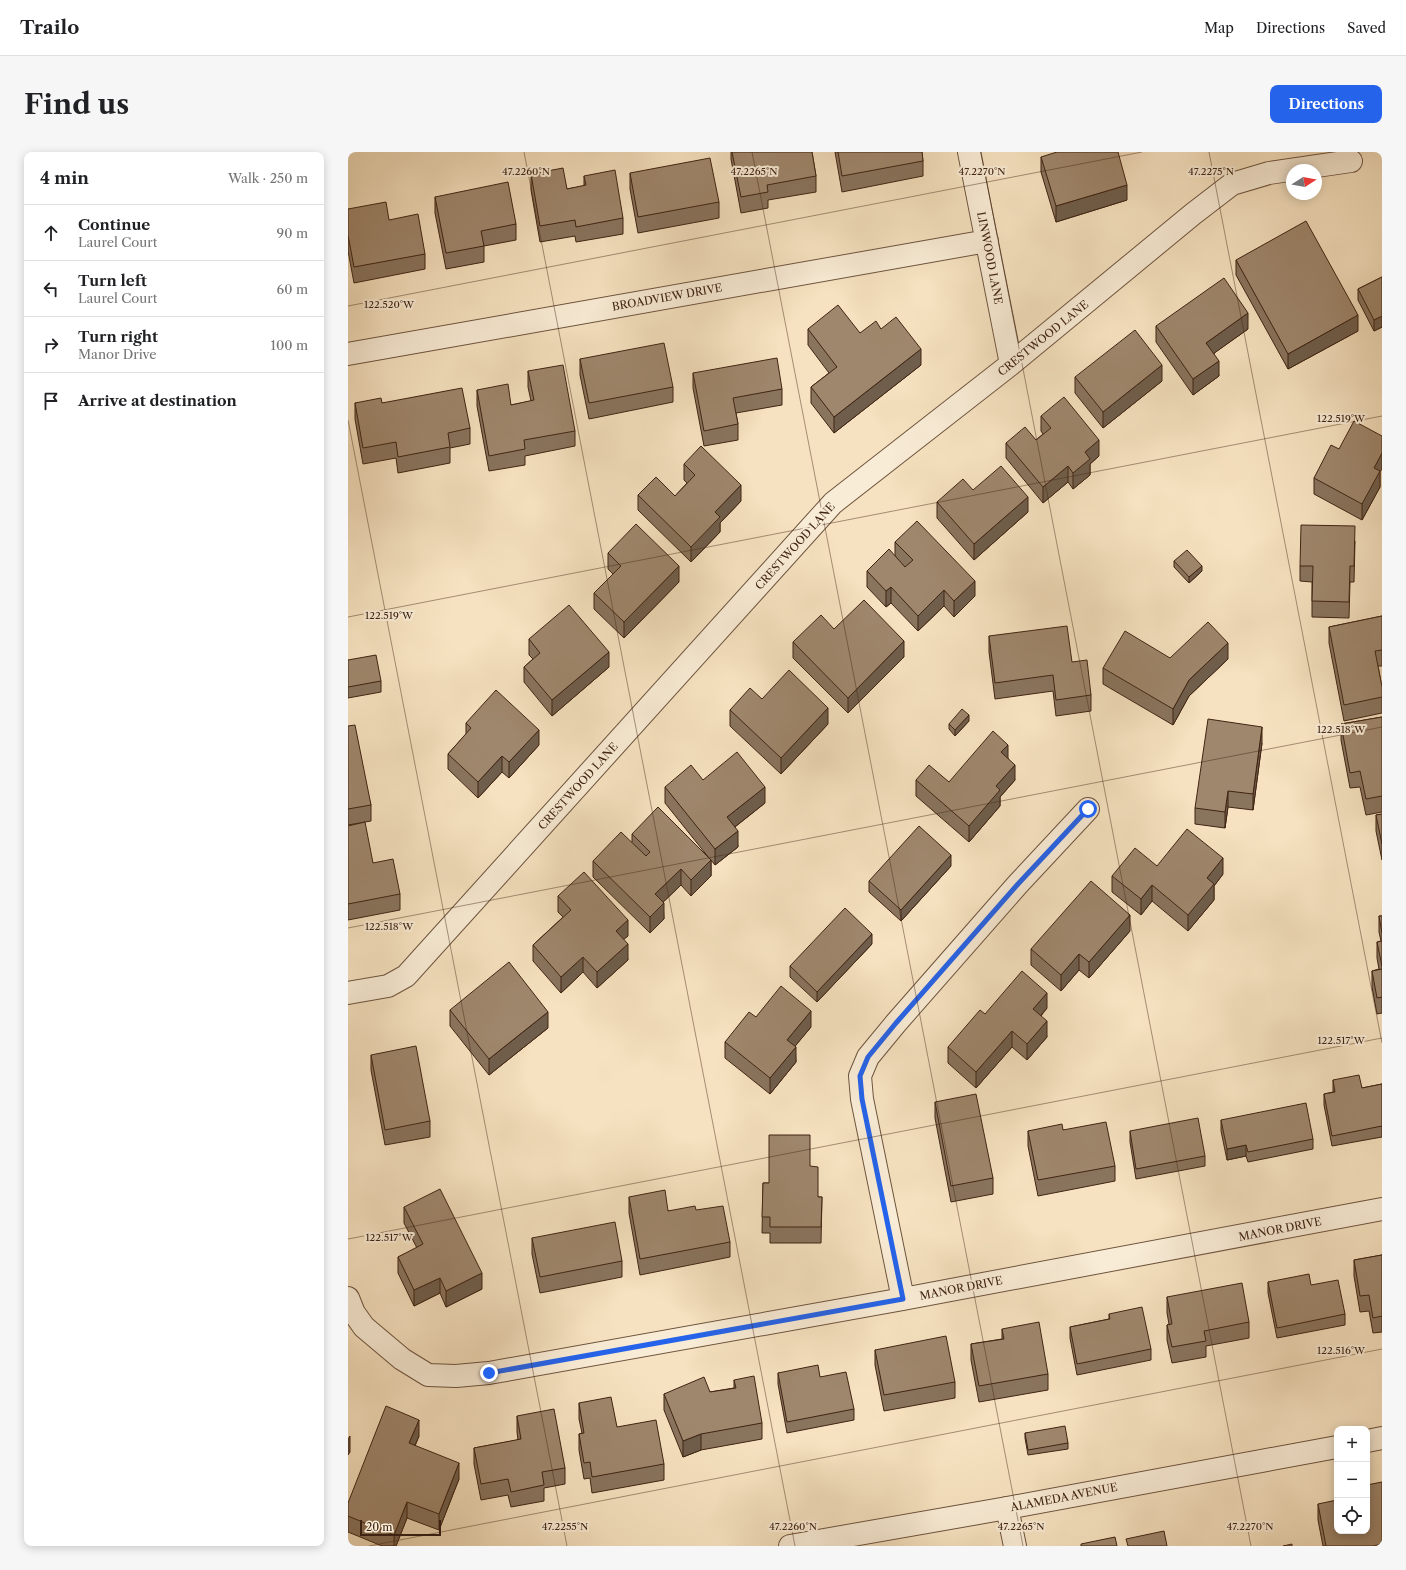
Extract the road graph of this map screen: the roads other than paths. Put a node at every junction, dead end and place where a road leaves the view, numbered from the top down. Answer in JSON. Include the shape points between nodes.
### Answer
{"nodes":[{"id":1,"x":969,"y":152,"type":"edge"},
{"id":2,"x":1351,"y":161,"type":"dead end"},
{"id":3,"x":987,"y":241,"type":"junction"},
{"id":4,"x":348,"y":354,"type":"edge"},
{"id":5,"x":1011,"y":364,"type":"junction"},
{"id":6,"x":1088,"y":809,"type":"dead end"},
{"id":7,"x":348,"y":993,"type":"edge"},
{"id":8,"x":1382,"y":1209,"type":"edge"},
{"id":9,"x":348,"y":1298,"type":"edge"},
{"id":10,"x":903,"y":1299,"type":"junction"},
{"id":11,"x":1382,"y":1438,"type":"edge"},
{"id":12,"x":1370,"y":1440,"type":"edge"},
{"id":13,"x":1334,"y":1447,"type":"edge"},
{"id":14,"x":1007,"y":1508,"type":"junction"},
{"id":15,"x":790,"y":1546,"type":"edge"},
{"id":16,"x":1015,"y":1546,"type":"edge"}],
"edges":[{"from":1,"to":3,"type":"street","name":"LINWOOD LANE"},
{"from":2,"to":5,"type":"street","name":"CRESTWOOD LANE","via":[[1269,173],[1232,184]]},
{"from":3,"to":4,"type":"street","name":"BROADVIEW DRIVE"},
{"from":3,"to":5,"type":"street","name":"LINWOOD LANE"},
{"from":5,"to":7,"type":"street","name":"CRESTWOOD LANE","via":[[833,503],[406,976],[388,986]]},
{"from":6,"to":10,"type":"street","via":[[1018,884],[896,1023],[868,1057],[860,1076],[862,1099]]},
{"from":8,"to":10,"type":"street","name":"MANOR DRIVE"},
{"from":9,"to":10,"type":"street","name":"MANOR DRIVE","via":[[364,1327],[402,1359],[428,1375],[456,1376],[489,1373]]},
{"from":11,"to":12,"type":"street"},
{"from":13,"to":14,"type":"street","name":"ALAMEDA AVENUE"},
{"from":14,"to":15,"type":"street","name":"ALAMEDA AVENUE"},
{"from":14,"to":16,"type":"street"}]}
